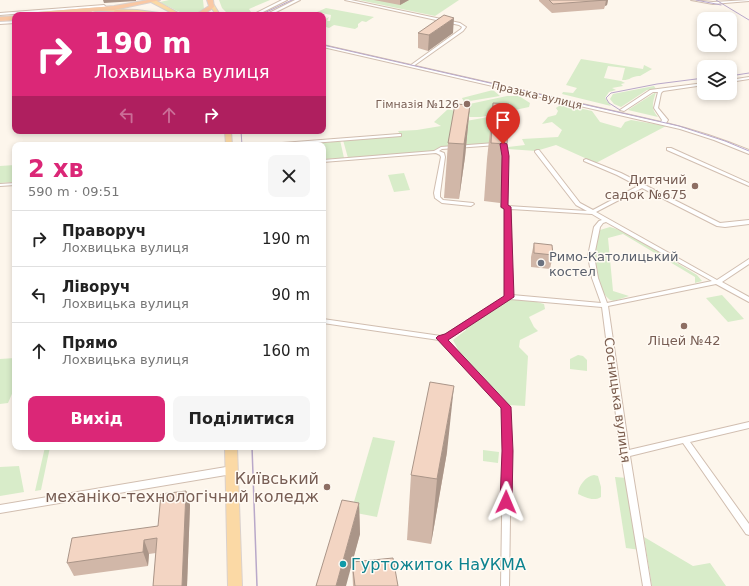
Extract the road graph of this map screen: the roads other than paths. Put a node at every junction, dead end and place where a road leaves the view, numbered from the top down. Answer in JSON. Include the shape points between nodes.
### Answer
{"nodes":[{"id":1,"x":155,"y":0,"type":"edge"},
{"id":2,"x":285,"y":0,"type":"edge"},
{"id":3,"x":298,"y":0,"type":"edge"},
{"id":4,"x":346,"y":0,"type":"edge"},
{"id":5,"x":692,"y":0,"type":"edge"},
{"id":6,"x":703,"y":0,"type":"edge"},
{"id":7,"x":749,"y":0,"type":"edge"},
{"id":8,"x":211,"y":3,"type":"edge"},
{"id":9,"x":718,"y":3,"type":"junction"},
{"id":10,"x":104,"y":7,"type":"junction"},
{"id":11,"x":30,"y":12,"type":"edge"},
{"id":12,"x":93,"y":12,"type":"edge"},
{"id":13,"x":146,"y":12,"type":"edge"},
{"id":14,"x":175,"y":12,"type":"edge"},
{"id":15,"x":206,"y":12,"type":"edge"},
{"id":16,"x":216,"y":12,"type":"edge"},
{"id":17,"x":260,"y":12,"type":"edge"},
{"id":18,"x":273,"y":12,"type":"edge"},
{"id":19,"x":12,"y":13,"type":"edge"},
{"id":20,"x":0,"y":14,"type":"edge"},
{"id":21,"x":12,"y":17,"type":"edge"},
{"id":22,"x":0,"y":18,"type":"edge"},
{"id":23,"x":12,"y":22,"type":"edge"},
{"id":24,"x":0,"y":24,"type":"edge"},
{"id":25,"x":326,"y":43,"type":"edge"},
{"id":26,"x":326,"y":47,"type":"edge"},
{"id":27,"x":414,"y":65,"type":"junction"},
{"id":28,"x":749,"y":78,"type":"edge"},
{"id":29,"x":737,"y":79,"type":"edge"},
{"id":30,"x":697,"y":85,"type":"edge"},
{"id":31,"x":662,"y":89,"type":"junction"},
{"id":32,"x":559,"y":98,"type":"junction"},
{"id":33,"x":622,"y":110,"type":"junction"},
{"id":34,"x":664,"y":122,"type":"junction"},
{"id":35,"x":399,"y":135,"type":"dead end"},
{"id":36,"x":307,"y":142,"type":"edge"},
{"id":37,"x":749,"y":148,"type":"edge"},
{"id":38,"x":670,"y":149,"type":"dead end"},
{"id":39,"x":537,"y":151,"type":"dead end"},
{"id":40,"x":436,"y":152,"type":"junction"},
{"id":41,"x":749,"y":152,"type":"edge"},
{"id":42,"x":586,"y":160,"type":"dead end"},
{"id":43,"x":326,"y":161,"type":"edge"},
{"id":44,"x":12,"y":184,"type":"edge"},
{"id":45,"x":0,"y":185,"type":"edge"},
{"id":46,"x":749,"y":185,"type":"edge"},
{"id":47,"x":642,"y":186,"type":"junction"},
{"id":48,"x":471,"y":204,"type":"dead end"},
{"id":49,"x":506,"y":207,"type":"junction"},
{"id":50,"x":591,"y":213,"type":"junction"},
{"id":51,"x":606,"y":220,"type":"junction"},
{"id":52,"x":749,"y":222,"type":"edge"},
{"id":53,"x":749,"y":261,"type":"edge"},
{"id":54,"x":718,"y":282,"type":"junction"},
{"id":55,"x":509,"y":297,"type":"junction"},
{"id":56,"x":749,"y":300,"type":"edge"},
{"id":57,"x":605,"y":305,"type":"junction"},
{"id":58,"x":326,"y":321,"type":"edge"},
{"id":59,"x":441,"y":338,"type":"junction"},
{"id":60,"x":749,"y":425,"type":"edge"},
{"id":61,"x":685,"y":440,"type":"junction"},
{"id":62,"x":231,"y":450,"type":"edge"},
{"id":63,"x":625,"y":454,"type":"junction"},
{"id":64,"x":232,"y":470,"type":"junction"},
{"id":65,"x":0,"y":509,"type":"edge"},
{"id":66,"x":749,"y":531,"type":"edge"},
{"id":67,"x":235,"y":586,"type":"edge"},
{"id":68,"x":505,"y":586,"type":"edge"},
{"id":69,"x":647,"y":586,"type":"edge"}],
"edges":[{"from":1,"to":10,"type":"highway"},
{"from":1,"to":13,"type":"highway","via":[[145,5],[143,9]]},
{"from":1,"to":14,"type":"main road"},
{"from":2,"to":17,"type":"street"},
{"from":3,"to":18,"type":"street"},
{"from":4,"to":27,"type":"street","via":[[463,26],[462,30]]},
{"from":5,"to":9,"type":"street"},
{"from":6,"to":9,"type":"street"},
{"from":7,"to":9,"type":"street"},
{"from":8,"to":15,"type":"highway"},
{"from":8,"to":16,"type":"main road"},
{"from":10,"to":11,"type":"street"},
{"from":10,"to":12,"type":"highway"},
{"from":19,"to":20,"type":"street"},
{"from":21,"to":22,"type":"highway"},
{"from":23,"to":24,"type":"street"},
{"from":25,"to":27,"type":"street","name":"Празька вулиця"},
{"from":26,"to":27,"type":"street","name":"Празька вулиця"},
{"from":27,"to":32,"type":"street","name":"Празька вулиця"},
{"from":28,"to":29,"type":"street"},
{"from":30,"to":31,"type":"street"},
{"from":31,"to":33,"type":"street","via":[[649,93]]},
{"from":31,"to":34,"type":"street","via":[[656,108]]},
{"from":32,"to":33,"type":"street","name":"Празька вулиця"},
{"from":32,"to":34,"type":"street","name":"Празька вулиця"},
{"from":33,"to":34,"type":"street","name":"Празька вулиця"},
{"from":34,"to":37,"type":"street","name":"Празька вулиця","via":[[701,130]]},
{"from":34,"to":41,"type":"street","name":"Празька вулиця"},
{"from":35,"to":36,"type":"street"},
{"from":38,"to":46,"type":"street"},
{"from":39,"to":50,"type":"street","via":[[573,199]]},
{"from":40,"to":43,"type":"street"},
{"from":40,"to":48,"type":"street","via":[[443,157],[438,198],[442,201]]},
{"from":40,"to":49,"type":"street","via":[[441,148],[503,144],[506,156]]},
{"from":42,"to":47,"type":"street"},
{"from":44,"to":45,"type":"street"},
{"from":47,"to":50,"type":"street"},
{"from":47,"to":52,"type":"street","via":[[719,225]]},
{"from":49,"to":50,"type":"street"},
{"from":49,"to":55,"type":"street"},
{"from":50,"to":51,"type":"street"},
{"from":51,"to":54,"type":"street"},
{"from":51,"to":57,"type":"street","name":"Сосницька вулиця","via":[[597,227],[591,256],[595,278]]},
{"from":53,"to":54,"type":"street"},
{"from":54,"to":56,"type":"street"},
{"from":54,"to":57,"type":"street"},
{"from":55,"to":57,"type":"street"},
{"from":55,"to":59,"type":"street"},
{"from":57,"to":63,"type":"street","name":"Сосницька вулиця"},
{"from":58,"to":59,"type":"street"},
{"from":59,"to":68,"type":"street","via":[[506,407],[508,451]]},
{"from":60,"to":61,"type":"street"},
{"from":61,"to":63,"type":"street"},
{"from":61,"to":66,"type":"street"},
{"from":62,"to":64,"type":"main road"},
{"from":63,"to":69,"type":"street","name":"Сосницька вулиця"},
{"from":64,"to":65,"type":"street"},
{"from":64,"to":67,"type":"main road"}]}
